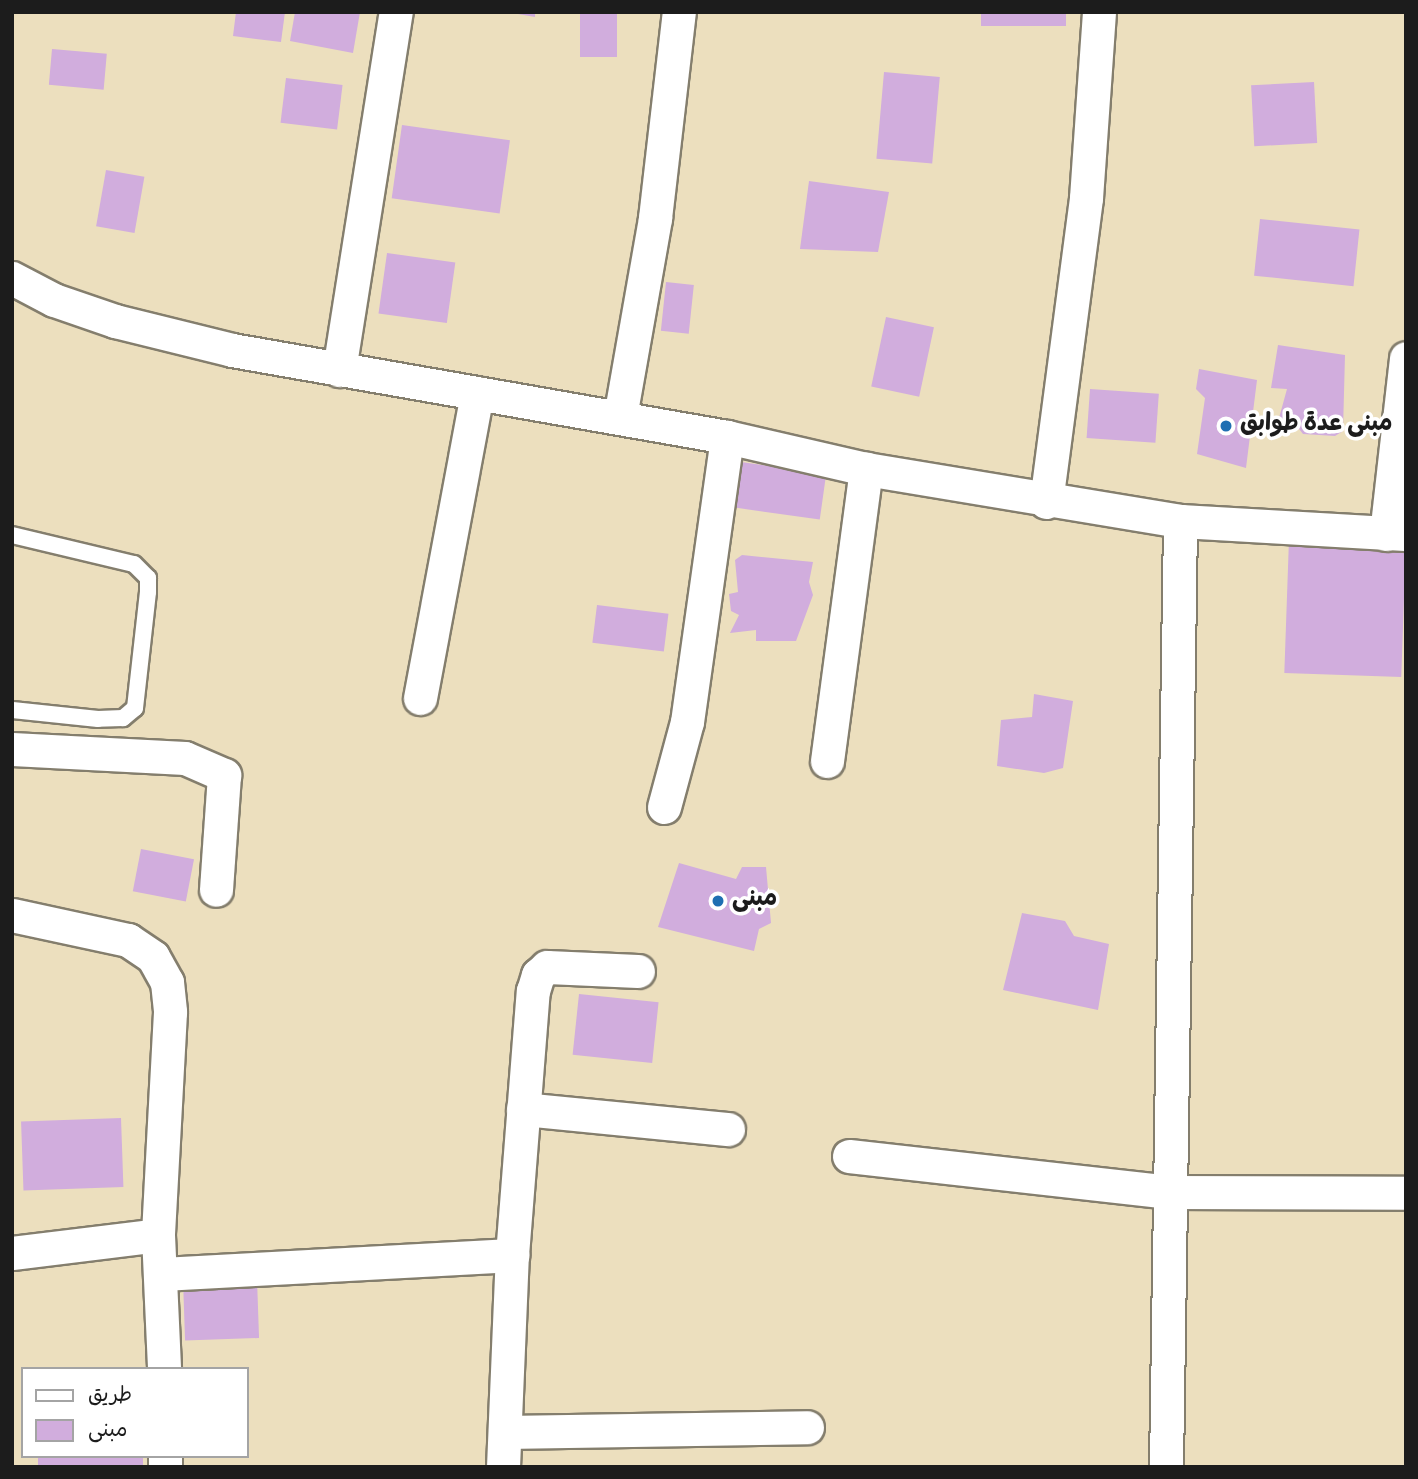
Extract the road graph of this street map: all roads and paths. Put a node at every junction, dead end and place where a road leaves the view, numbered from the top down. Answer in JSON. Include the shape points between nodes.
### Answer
{"nodes":[{"id":1,"x":396,"y":12,"type":"edge"},
{"id":2,"x":678,"y":12,"type":"edge"},
{"id":3,"x":1099,"y":12,"type":"edge"},
{"id":4,"x":12,"y":278,"type":"edge"},
{"id":5,"x":1406,"y":358,"type":"edge"},
{"id":6,"x":339,"y":370,"type":"junction"},
{"id":7,"x":477,"y":393,"type":"junction"},
{"id":8,"x":620,"y":417,"type":"junction"},
{"id":9,"x":727,"y":437,"type":"junction"},
{"id":10,"x":866,"y":470,"type":"junction"},
{"id":11,"x":1046,"y":502,"type":"junction"},
{"id":12,"x":1180,"y":521,"type":"junction"},
{"id":13,"x":1396,"y":534,"type":"edge"},
{"id":14,"x":12,"y":535,"type":"edge"},
{"id":15,"x":420,"y":698,"type":"dead end"},
{"id":16,"x":12,"y":710,"type":"edge"},
{"id":17,"x":12,"y":749,"type":"edge"},
{"id":18,"x":828,"y":761,"type":"dead end"},
{"id":19,"x":664,"y":807,"type":"dead end"},
{"id":20,"x":216,"y":890,"type":"dead end"},
{"id":21,"x":12,"y":915,"type":"edge"},
{"id":22,"x":638,"y":971,"type":"dead end"},
{"id":23,"x":523,"y":1109,"type":"junction"},
{"id":24,"x":728,"y":1129,"type":"dead end"},
{"id":25,"x":849,"y":1156,"type":"dead end"},
{"id":26,"x":1170,"y":1192,"type":"junction"},
{"id":27,"x":1406,"y":1193,"type":"edge"},
{"id":28,"x":158,"y":1236,"type":"junction"},
{"id":29,"x":12,"y":1253,"type":"edge"},
{"id":30,"x":512,"y":1255,"type":"junction"},
{"id":31,"x":162,"y":1274,"type":"junction"},
{"id":32,"x":164,"y":1367,"type":"edge"},
{"id":33,"x":807,"y":1427,"type":"dead end"},
{"id":34,"x":505,"y":1432,"type":"junction"},
{"id":35,"x":503,"y":1467,"type":"edge"},
{"id":36,"x":1166,"y":1467,"type":"edge"}],
"edges":[{"from":1,"to":6,"type":"street"},
{"from":2,"to":8,"type":"street","via":[[655,218]]},
{"from":3,"to":11,"type":"street","via":[[1086,198]]},
{"from":4,"to":6,"type":"street","via":[[54,300],[115,321]]},
{"from":5,"to":13,"type":"street"},
{"from":6,"to":7,"type":"street"},
{"from":7,"to":8,"type":"street"},
{"from":7,"to":15,"type":"street"},
{"from":8,"to":9,"type":"street"},
{"from":9,"to":10,"type":"street"},
{"from":9,"to":19,"type":"street","via":[[687,722]]},
{"from":10,"to":11,"type":"street"},
{"from":10,"to":18,"type":"street"},
{"from":11,"to":12,"type":"street"},
{"from":12,"to":13,"type":"street"},
{"from":12,"to":26,"type":"street"},
{"from":14,"to":16,"type":"lane","via":[[134,564],[148,578],[148,592],[135,708],[122,718],[99,719]]},
{"from":17,"to":20,"type":"street","via":[[185,758],[224,775]]},
{"from":21,"to":28,"type":"street","via":[[128,940],[153,957],[167,982],[170,1012]]},
{"from":22,"to":23,"type":"street","via":[[559,965],[538,975]]},
{"from":23,"to":24,"type":"street"},
{"from":23,"to":30,"type":"street"},
{"from":25,"to":26,"type":"street"},
{"from":26,"to":27,"type":"street"},
{"from":26,"to":36,"type":"street"},
{"from":28,"to":29,"type":"street"},
{"from":28,"to":31,"type":"street"},
{"from":30,"to":31,"type":"street"},
{"from":30,"to":34,"type":"street"},
{"from":31,"to":32,"type":"street"},
{"from":33,"to":34,"type":"street"},
{"from":34,"to":35,"type":"street"}]}
